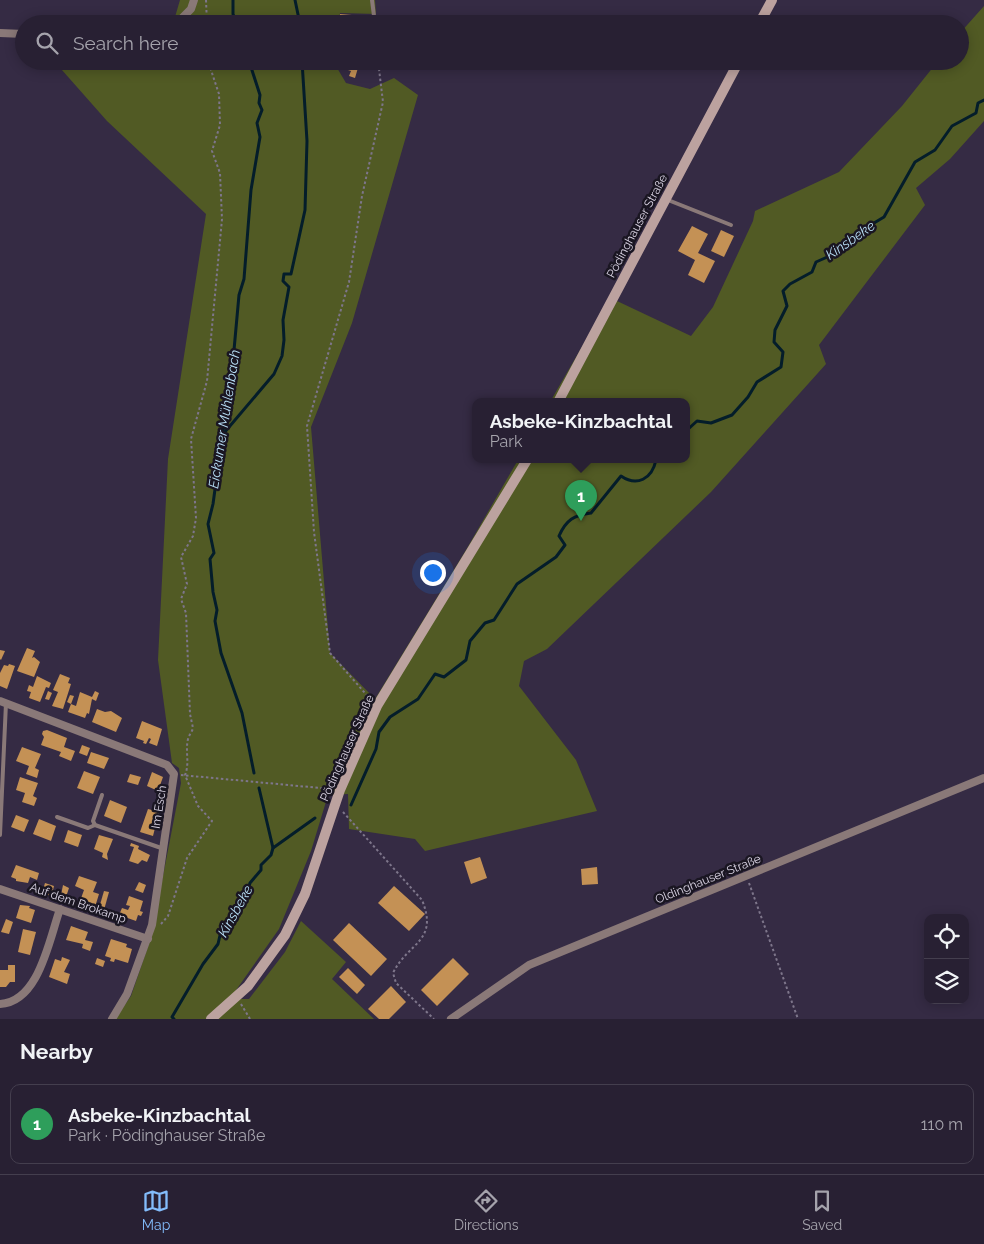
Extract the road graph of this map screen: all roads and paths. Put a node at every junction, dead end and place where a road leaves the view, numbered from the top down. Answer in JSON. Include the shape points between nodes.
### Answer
{"nodes":[{"id":1,"x":194,"y":0,"type":"edge"},
{"id":2,"x":206,"y":0,"type":"edge"},
{"id":3,"x":372,"y":0,"type":"edge"},
{"id":4,"x":772,"y":0,"type":"edge"},
{"id":5,"x":185,"y":15,"type":"edge"},
{"id":6,"x":207,"y":15,"type":"edge"},
{"id":7,"x":373,"y":15,"type":"edge"},
{"id":8,"x":764,"y":15,"type":"edge"},
{"id":9,"x":0,"y":33,"type":"edge"},
{"id":10,"x":15,"y":34,"type":"edge"},
{"id":11,"x":211,"y":70,"type":"edge"},
{"id":12,"x":379,"y":70,"type":"edge"},
{"id":13,"x":734,"y":70,"type":"edge"},
{"id":14,"x":666,"y":199,"type":"junction"},
{"id":15,"x":731,"y":225,"type":"dead end"},
{"id":16,"x":560,"y":398,"type":"edge"},
{"id":17,"x":525,"y":463,"type":"edge"},
{"id":18,"x":3,"y":702,"type":"edge"},
{"id":19,"x":378,"y":706,"type":"junction"},
{"id":20,"x":174,"y":774,"type":"junction"},
{"id":21,"x":186,"y":775,"type":"junction"},
{"id":22,"x":984,"y":778,"type":"edge"},
{"id":23,"x":340,"y":790,"type":"junction"},
{"id":24,"x":102,"y":795,"type":"dead end"},
{"id":25,"x":1,"y":799,"type":"edge"},
{"id":26,"x":335,"y":804,"type":"junction"},
{"id":27,"x":57,"y":817,"type":"dead end"},
{"id":28,"x":95,"y":825,"type":"junction"},
{"id":29,"x":0,"y":835,"type":"edge"},
{"id":30,"x":164,"y":849,"type":"junction"},
{"id":31,"x":745,"y":876,"type":"junction"},
{"id":32,"x":0,"y":889,"type":"edge"},
{"id":33,"x":60,"y":910,"type":"junction"},
{"id":34,"x":160,"y":926,"type":"dead end"},
{"id":35,"x":148,"y":939,"type":"junction"},
{"id":36,"x":236,"y":998,"type":"junction"},
{"id":37,"x":0,"y":1004,"type":"edge"},
{"id":38,"x":112,"y":1019,"type":"edge"},
{"id":39,"x":211,"y":1019,"type":"edge"},
{"id":40,"x":250,"y":1019,"type":"edge"},
{"id":41,"x":434,"y":1019,"type":"edge"},
{"id":42,"x":451,"y":1019,"type":"edge"},
{"id":43,"x":798,"y":1019,"type":"edge"}],
"edges":[{"from":1,"to":5,"type":"street"},
{"from":2,"to":6,"type":"path"},
{"from":3,"to":7,"type":"lane"},
{"from":4,"to":8,"type":"street"},
{"from":9,"to":10,"type":"street"},
{"from":11,"to":21,"type":"path","via":[[219,94],[220,125],[212,151],[220,173],[222,219],[207,380],[191,439],[196,518],[193,536],[181,557],[187,584],[182,599],[186,613],[193,728],[188,736]]},
{"from":12,"to":19,"type":"path","via":[[383,102],[362,196],[349,282],[307,426],[314,532],[330,653]]},
{"from":13,"to":14,"type":"street","name":"Pödinghauser Straße"},
{"from":14,"to":15,"type":"lane"},
{"from":14,"to":16,"type":"street","name":"Pödinghauser Straße"},
{"from":17,"to":19,"type":"street","name":"Pödinghauser Straße"},
{"from":18,"to":20,"type":"street","name":"Im Esch","via":[[167,764]]},
{"from":18,"to":25,"type":"lane","name":"Im Esch"},
{"from":19,"to":23,"type":"street","name":"Pödinghauser Straße"},
{"from":20,"to":21,"type":"path"},
{"from":20,"to":30,"type":"street","name":"Im Esch"},
{"from":21,"to":23,"type":"path"},
{"from":21,"to":34,"type":"path","via":[[198,806],[212,820],[187,858],[168,916]]},
{"from":22,"to":31,"type":"street","name":"Oldinghauser Straße"},
{"from":23,"to":26,"type":"street","name":"Pödinghauser Straße"},
{"from":24,"to":28,"type":"lane","via":[[93,821]]},
{"from":25,"to":29,"type":"lane"},
{"from":26,"to":36,"type":"street","name":"Pödinghauser Straße","via":[[296,916],[273,955]]},
{"from":26,"to":41,"type":"path","via":[[422,900],[429,917],[423,936],[393,973],[396,983]]},
{"from":27,"to":28,"type":"lane","via":[[88,828]]},
{"from":28,"to":30,"type":"lane"},
{"from":30,"to":35,"type":"street","name":"Im Esch"},
{"from":31,"to":42,"type":"street","name":"Oldinghauser Straße","via":[[529,965]]},
{"from":31,"to":43,"type":"path","via":[[753,890]]},
{"from":32,"to":33,"type":"street","name":"Auf dem Brokamp"},
{"from":33,"to":35,"type":"street","name":"Auf dem Brokamp"},
{"from":33,"to":37,"type":"street","via":[[36,979],[20,997]]},
{"from":35,"to":38,"type":"street","name":"Im Esch","via":[[128,994]]},
{"from":36,"to":39,"type":"street","name":"Pödinghauser Straße"},
{"from":36,"to":40,"type":"path"}]}
